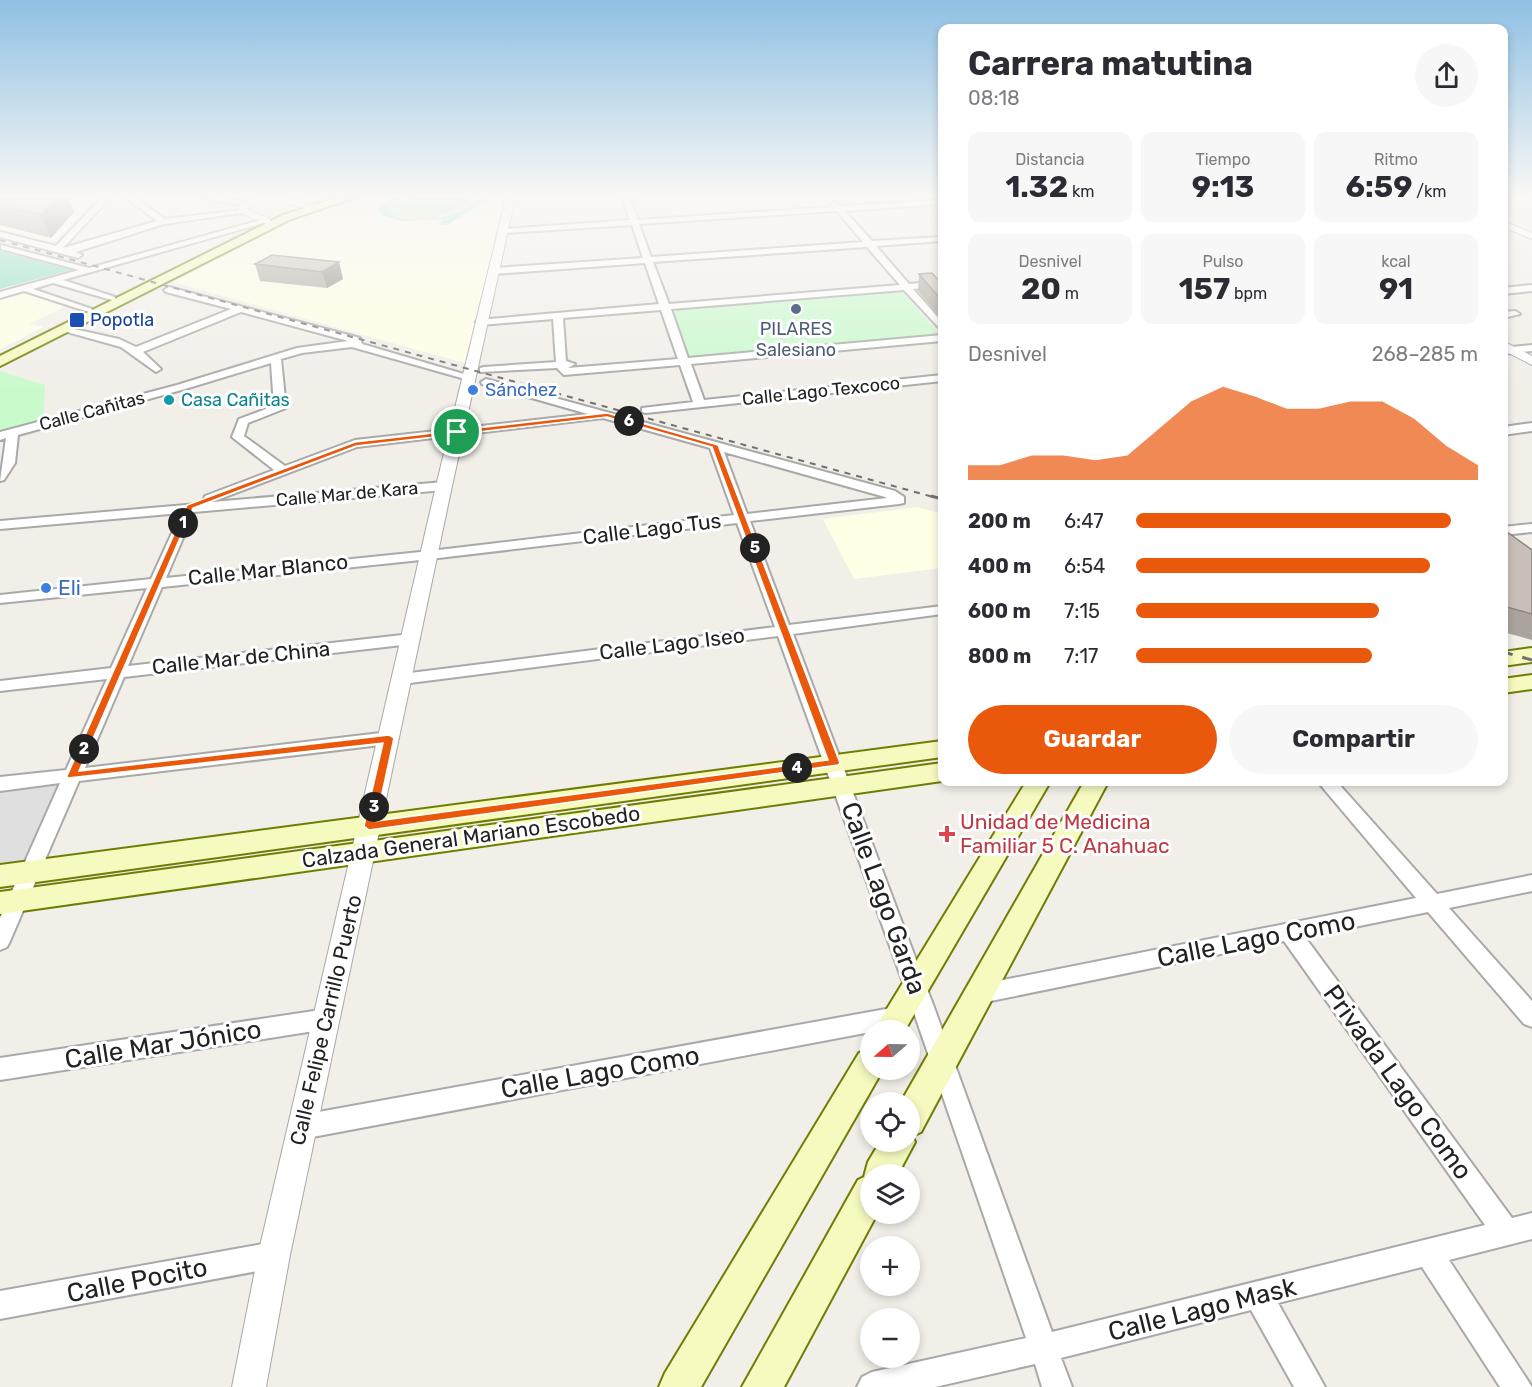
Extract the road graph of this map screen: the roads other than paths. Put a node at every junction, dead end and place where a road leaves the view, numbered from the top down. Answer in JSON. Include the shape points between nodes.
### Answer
{"nodes":[{"id":1,"x":61,"y":263,"type":"edge"},
{"id":2,"x":111,"y":263,"type":"edge"},
{"id":3,"x":191,"y":263,"type":"edge"},
{"id":4,"x":193,"y":263,"type":"edge"},
{"id":5,"x":496,"y":263,"type":"edge"},
{"id":6,"x":610,"y":263,"type":"edge"},
{"id":7,"x":649,"y":263,"type":"edge"},
{"id":8,"x":886,"y":263,"type":"edge"},
{"id":9,"x":88,"y":270,"type":"junction"},
{"id":10,"x":494,"y":271,"type":"junction"},
{"id":11,"x":174,"y":272,"type":"junction"},
{"id":12,"x":52,"y":280,"type":"junction"},
{"id":13,"x":938,"y":284,"type":"edge"},
{"id":14,"x":907,"y":287,"type":"junction"},
{"id":15,"x":23,"y":288,"type":"junction"},
{"id":16,"x":1532,"y":288,"type":"edge"},
{"id":17,"x":170,"y":290,"type":"dead end"},
{"id":18,"x":1508,"y":290,"type":"edge"},
{"id":19,"x":134,"y":292,"type":"junction"},
{"id":20,"x":0,"y":295,"type":"edge"},
{"id":21,"x":112,"y":299,"type":"junction"},
{"id":22,"x":664,"y":307,"type":"junction"},
{"id":23,"x":240,"y":309,"type":"junction"},
{"id":24,"x":88,"y":311,"type":"junction"},
{"id":25,"x":1515,"y":314,"type":"dead end"},
{"id":26,"x":558,"y":315,"type":"junction"},
{"id":27,"x":1508,"y":315,"type":"edge"},
{"id":28,"x":481,"y":322,"type":"junction"},
{"id":29,"x":938,"y":323,"type":"edge"},
{"id":30,"x":65,"y":330,"type":"junction"},
{"id":31,"x":938,"y":338,"type":"edge"},
{"id":32,"x":357,"y":343,"type":"junction"},
{"id":33,"x":1532,"y":348,"type":"edge"},
{"id":34,"x":1508,"y":349,"type":"edge"},
{"id":35,"x":138,"y":350,"type":"junction"},
{"id":36,"x":1508,"y":350,"type":"edge"},
{"id":37,"x":0,"y":355,"type":"edge"},
{"id":38,"x":276,"y":357,"type":"junction"},
{"id":39,"x":683,"y":358,"type":"junction"},
{"id":40,"x":1532,"y":361,"type":"edge"},
{"id":41,"x":0,"y":362,"type":"edge"},
{"id":42,"x":561,"y":365,"type":"junction"},
{"id":43,"x":156,"y":369,"type":"dead end"},
{"id":44,"x":479,"y":376,"type":"junction"},
{"id":45,"x":938,"y":378,"type":"edge"},
{"id":46,"x":700,"y":405,"type":"junction"},
{"id":47,"x":646,"y":410,"type":"dead end"},
{"id":48,"x":607,"y":415,"type":"junction"},
{"id":49,"x":1532,"y":428,"type":"edge"},
{"id":50,"x":1508,"y":430,"type":"edge"},
{"id":51,"x":457,"y":432,"type":"junction"},
{"id":52,"x":6,"y":434,"type":"edge"},
{"id":53,"x":715,"y":445,"type":"junction"},
{"id":54,"x":284,"y":472,"type":"junction"},
{"id":55,"x":0,"y":477,"type":"edge"},
{"id":56,"x":444,"y":486,"type":"junction"},
{"id":57,"x":190,"y":507,"type":"junction"},
{"id":58,"x":744,"y":518,"type":"junction"},
{"id":59,"x":0,"y":525,"type":"edge"},
{"id":60,"x":1532,"y":528,"type":"edge"},
{"id":61,"x":1508,"y":530,"type":"edge"},
{"id":62,"x":429,"y":555,"type":"junction"},
{"id":63,"x":157,"y":581,"type":"junction"},
{"id":64,"x":0,"y":600,"type":"edge"},
{"id":65,"x":938,"y":611,"type":"edge"},
{"id":66,"x":784,"y":630,"type":"junction"},
{"id":67,"x":411,"y":639,"type":"junction"},
{"id":68,"x":1532,"y":655,"type":"edge"},
{"id":69,"x":1508,"y":658,"type":"edge"},
{"id":70,"x":117,"y":672,"type":"junction"},
{"id":71,"x":402,"y":679,"type":"junction"},
{"id":72,"x":1532,"y":682,"type":"edge"},
{"id":73,"x":1508,"y":685,"type":"edge"},
{"id":74,"x":0,"y":686,"type":"edge"},
{"id":75,"x":389,"y":738,"type":"junction"},
{"id":76,"x":938,"y":749,"type":"edge"},
{"id":77,"x":938,"y":772,"type":"edge"},
{"id":78,"x":839,"y":774,"type":"junction"},
{"id":79,"x":72,"y":776,"type":"junction"},
{"id":80,"x":0,"y":784,"type":"edge"},
{"id":81,"x":1036,"y":786,"type":"edge"},
{"id":82,"x":1094,"y":786,"type":"edge"},
{"id":83,"x":1330,"y":786,"type":"edge"},
{"id":84,"x":366,"y":839,"type":"junction"},
{"id":85,"x":30,"y":872,"type":"junction"},
{"id":86,"x":0,"y":876,"type":"edge"},
{"id":87,"x":1532,"y":884,"type":"edge"},
{"id":88,"x":9,"y":902,"type":"edge"},
{"id":89,"x":1433,"y":904,"type":"junction"},
{"id":90,"x":1289,"y":932,"type":"junction"},
{"id":91,"x":0,"y":941,"type":"edge"},
{"id":92,"x":916,"y":986,"type":"junction"},
{"id":93,"x":981,"y":993,"type":"junction"},
{"id":94,"x":1532,"y":1017,"type":"edge"},
{"id":95,"x":327,"y":1019,"type":"junction"},
{"id":96,"x":895,"y":1020,"type":"edge"},
{"id":97,"x":860,"y":1030,"type":"edge"},
{"id":98,"x":941,"y":1062,"type":"junction"},
{"id":99,"x":0,"y":1069,"type":"edge"},
{"id":100,"x":860,"y":1080,"type":"edge"},
{"id":101,"x":920,"y":1101,"type":"edge"},
{"id":102,"x":302,"y":1127,"type":"junction"},
{"id":103,"x":860,"y":1210,"type":"edge"},
{"id":104,"x":1520,"y":1230,"type":"edge"},
{"id":105,"x":1429,"y":1254,"type":"junction"},
{"id":106,"x":274,"y":1255,"type":"junction"},
{"id":107,"x":1258,"y":1295,"type":"junction"},
{"id":108,"x":0,"y":1305,"type":"edge"},
{"id":109,"x":1043,"y":1348,"type":"junction"},
{"id":110,"x":249,"y":1387,"type":"edge"},
{"id":111,"x":679,"y":1387,"type":"edge"},
{"id":112,"x":762,"y":1387,"type":"edge"},
{"id":113,"x":872,"y":1387,"type":"edge"},
{"id":114,"x":1057,"y":1387,"type":"edge"},
{"id":115,"x":1310,"y":1387,"type":"edge"},
{"id":116,"x":1517,"y":1387,"type":"edge"}],
"edges":[{"from":1,"to":9,"type":"street"},
{"from":2,"to":9,"type":"street"},
{"from":3,"to":11,"type":"main road"},
{"from":4,"to":11,"type":"main road"},
{"from":5,"to":10,"type":"street","name":"Calle Felipe Carrillo Puerto"},
{"from":6,"to":10,"type":"street"},
{"from":7,"to":22,"type":"street"},
{"from":8,"to":14,"type":"street"},
{"from":9,"to":12,"type":"street"},
{"from":10,"to":28,"type":"street","name":"Calle Felipe Carrillo Puerto"},
{"from":11,"to":19,"type":"main road"},
{"from":12,"to":15,"type":"street"},
{"from":12,"to":21,"type":"street"},
{"from":13,"to":14,"type":"street"},
{"from":14,"to":22,"type":"street"},
{"from":14,"to":29,"type":"street"},
{"from":15,"to":20,"type":"street"},
{"from":15,"to":24,"type":"street"},
{"from":16,"to":18,"type":"street"},
{"from":17,"to":23,"type":"street"},
{"from":19,"to":21,"type":"main road"},
{"from":19,"to":30,"type":"main road"},
{"from":21,"to":24,"type":"main road"},
{"from":22,"to":26,"type":"street"},
{"from":22,"to":39,"type":"street"},
{"from":23,"to":32,"type":"street"},
{"from":23,"to":35,"type":"street"},
{"from":24,"to":37,"type":"main road"},
{"from":25,"to":27,"type":"street"},
{"from":26,"to":28,"type":"street"},
{"from":26,"to":42,"type":"street"},
{"from":28,"to":44,"type":"street","name":"Calle Felipe Carrillo Puerto"},
{"from":30,"to":35,"type":"street","via":[[118,341]]},
{"from":30,"to":41,"type":"main road"},
{"from":31,"to":39,"type":"street"},
{"from":32,"to":38,"type":"street","name":"Calle Cañitas"},
{"from":32,"to":44,"type":"street"},
{"from":33,"to":34,"type":"street"},
{"from":35,"to":43,"type":"street"},
{"from":36,"to":40,"type":"street"},
{"from":38,"to":52,"type":"street","name":"Calle Cañitas"},
{"from":38,"to":54,"type":"street","via":[[280,408],[243,421],[238,437]]},
{"from":39,"to":42,"type":"street","via":[[564,372]]},
{"from":39,"to":46,"type":"street"},
{"from":42,"to":44,"type":"street"},
{"from":44,"to":48,"type":"street"},
{"from":44,"to":51,"type":"street","name":"Calle Felipe Carrillo Puerto"},
{"from":45,"to":46,"type":"street","name":"Calle Lago Texcoco"},
{"from":46,"to":47,"type":"street","name":"Calle Lago Texcoco"},
{"from":48,"to":51,"type":"street"},
{"from":48,"to":53,"type":"street"},
{"from":49,"to":50,"type":"street"},
{"from":51,"to":54,"type":"street","via":[[355,444]]},
{"from":51,"to":56,"type":"street","name":"Calle Felipe Carrillo Puerto"},
{"from":52,"to":55,"type":"street","via":[[9,463]]},
{"from":53,"to":58,"type":"street","name":"Calle Lago Garda"},
{"from":53,"to":58,"type":"street","name":"Calle Lago Tus","via":[[890,494],[898,500]]},
{"from":54,"to":57,"type":"street"},
{"from":56,"to":57,"type":"street","name":"Calle Mar de Kara"},
{"from":56,"to":62,"type":"street","name":"Calle Felipe Carrillo Puerto"},
{"from":57,"to":59,"type":"street","name":"Calle Mar de Kara"},
{"from":57,"to":63,"type":"street"},
{"from":58,"to":62,"type":"street","name":"Calle Lago Tus"},
{"from":58,"to":66,"type":"street","name":"Calle Lago Garda"},
{"from":60,"to":61,"type":"street"},
{"from":62,"to":63,"type":"street","name":"Calle Mar Blanco"},
{"from":62,"to":67,"type":"street","name":"Calle Felipe Carrillo Puerto"},
{"from":63,"to":64,"type":"street","name":"Calle Mar Blanco"},
{"from":63,"to":70,"type":"street"},
{"from":65,"to":66,"type":"street","name":"Calle Lago Iseo"},
{"from":66,"to":71,"type":"street","name":"Calle Lago Iseo"},
{"from":66,"to":78,"type":"street","name":"Calle Lago Garda"},
{"from":67,"to":70,"type":"street","name":"Calle Mar de China"},
{"from":67,"to":71,"type":"street","name":"Calle Felipe Carrillo Puerto"},
{"from":68,"to":69,"type":"main road"},
{"from":70,"to":74,"type":"street","name":"Calle Mar de China"},
{"from":70,"to":79,"type":"street"},
{"from":71,"to":75,"type":"street","name":"Calle Felipe Carrillo Puerto"},
{"from":72,"to":73,"type":"main road"},
{"from":75,"to":79,"type":"street"},
{"from":75,"to":84,"type":"street","name":"Calle Felipe Carrillo Puerto"},
{"from":76,"to":78,"type":"main road","name":"Calzada General Mariano Escobedo"},
{"from":77,"to":78,"type":"main road","name":"Calzada General Mariano Escobedo"},
{"from":78,"to":84,"type":"main road","name":"Calzada General Mariano Escobedo"},
{"from":78,"to":92,"type":"street","name":"Calle Lago Garda"},
{"from":79,"to":80,"type":"street"},
{"from":79,"to":85,"type":"street"},
{"from":81,"to":92,"type":"main road"},
{"from":82,"to":93,"type":"main road"},
{"from":83,"to":89,"type":"street"},
{"from":84,"to":85,"type":"main road","name":"Calzada General Mariano Escobedo"},
{"from":84,"to":88,"type":"main road","name":"Calzada General Mariano Escobedo"},
{"from":84,"to":95,"type":"street","name":"Calle Felipe Carrillo Puerto"},
{"from":85,"to":86,"type":"main road","name":"Calzada General Mariano Escobedo"},
{"from":85,"to":88,"type":"street"},
{"from":87,"to":89,"type":"street","name":"Calle Lago Como"},
{"from":88,"to":91,"type":"street"},
{"from":89,"to":90,"type":"street","name":"Calle Lago Como"},
{"from":89,"to":94,"type":"street"},
{"from":90,"to":93,"type":"street","name":"Calle Lago Como"},
{"from":90,"to":104,"type":"street","name":"Privada Lago Como"},
{"from":92,"to":96,"type":"main road"},
{"from":92,"to":98,"type":"street","name":"Calle Lago Garda"},
{"from":93,"to":98,"type":"main road"},
{"from":95,"to":99,"type":"street","name":"Calle Mar Jónico"},
{"from":95,"to":102,"type":"street","name":"Calle Felipe Carrillo Puerto"},
{"from":97,"to":102,"type":"street","name":"Calle Lago Como"},
{"from":98,"to":101,"type":"main road"},
{"from":98,"to":109,"type":"street","name":"Calle Lago Garda"},
{"from":100,"to":111,"type":"main road"},
{"from":102,"to":106,"type":"street","name":"Calle Felipe Carrillo Puerto"},
{"from":103,"to":112,"type":"main road"},
{"from":104,"to":105,"type":"street","name":"Calle Lago Mask"},
{"from":105,"to":107,"type":"street","name":"Calle Lago Mask"},
{"from":105,"to":116,"type":"street"},
{"from":106,"to":108,"type":"street","name":"Calle Pocito"},
{"from":106,"to":110,"type":"street","name":"Calle Felipe Carrillo Puerto"},
{"from":107,"to":109,"type":"street","name":"Calle Lago Mask"},
{"from":107,"to":115,"type":"street"},
{"from":109,"to":113,"type":"street","name":"Calle Lago Mask"},
{"from":109,"to":114,"type":"street","name":"Calle Lago Garda"}]}
